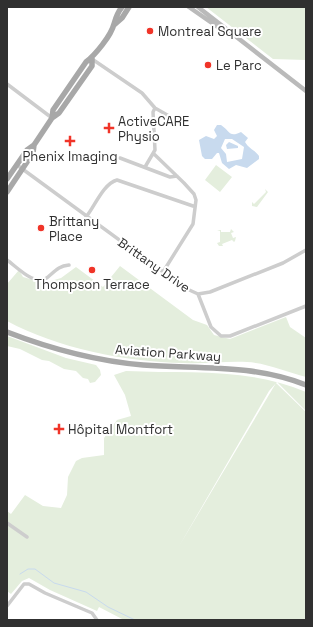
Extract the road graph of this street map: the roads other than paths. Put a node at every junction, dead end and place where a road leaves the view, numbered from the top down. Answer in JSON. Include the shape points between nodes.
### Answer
{"nodes":[{"id":1,"x":122,"y":7,"type":"edge"},
{"id":2,"x":129,"y":7,"type":"edge"},
{"id":3,"x":189,"y":7,"type":"edge"},
{"id":4,"x":198,"y":7,"type":"edge"},
{"id":5,"x":114,"y":25,"type":"junction"},
{"id":6,"x":240,"y":42,"type":"junction"},
{"id":7,"x":92,"y":59,"type":"junction"},
{"id":8,"x":7,"y":84,"type":"edge"},
{"id":9,"x":306,"y":91,"type":"edge"},
{"id":10,"x":155,"y":108,"type":"junction"},
{"id":11,"x":169,"y":116,"type":"dead end"},
{"id":12,"x":52,"y":118,"type":"junction"},
{"id":13,"x":34,"y":145,"type":"junction"},
{"id":14,"x":154,"y":154,"type":"junction"},
{"id":15,"x":120,"y":158,"type":"dead end"},
{"id":16,"x":17,"y":165,"type":"junction"},
{"id":17,"x":145,"y":167,"type":"junction"},
{"id":18,"x":22,"y":170,"type":"junction"},
{"id":19,"x":177,"y":176,"type":"junction"},
{"id":20,"x":9,"y":182,"type":"edge"},
{"id":21,"x":7,"y":192,"type":"edge"},
{"id":22,"x":194,"y":206,"type":"junction"},
{"id":23,"x":86,"y":217,"type":"junction"},
{"id":24,"x":305,"y":252,"type":"edge"},
{"id":25,"x":7,"y":260,"type":"edge"},
{"id":26,"x":70,"y":264,"type":"dead end"},
{"id":27,"x":163,"y":272,"type":"junction"},
{"id":28,"x":198,"y":294,"type":"junction"},
{"id":29,"x":306,"y":306,"type":"edge"},
{"id":30,"x":7,"y":330,"type":"edge"},
{"id":31,"x":306,"y":385,"type":"edge"},
{"id":32,"x":7,"y":523,"type":"edge"},
{"id":33,"x":27,"y":537,"type":"dead end"},
{"id":34,"x":7,"y":606,"type":"edge"},
{"id":35,"x":97,"y":620,"type":"edge"}],
"edges":[{"from":1,"to":5,"type":"main road"},
{"from":2,"to":5,"type":"main road"},
{"from":3,"to":6,"type":"main road"},
{"from":4,"to":6,"type":"main road"},
{"from":5,"to":7,"type":"main road"},
{"from":6,"to":9,"type":"main road"},
{"from":7,"to":10,"type":"street","via":[[142,93]]},
{"from":7,"to":12,"type":"main road","via":[[86,62],[53,110]]},
{"from":8,"to":12,"type":"street"},
{"from":10,"to":11,"type":"street"},
{"from":10,"to":14,"type":"street"},
{"from":12,"to":13,"type":"main road"},
{"from":13,"to":16,"type":"main road"},
{"from":13,"to":18,"type":"main road","via":[[33,153]]},
{"from":14,"to":17,"type":"street"},
{"from":14,"to":19,"type":"street"},
{"from":15,"to":17,"type":"street"},
{"from":16,"to":18,"type":"street","name":"Brittany Drive"},
{"from":16,"to":20,"type":"main road"},
{"from":17,"to":19,"type":"street","via":[[170,177]]},
{"from":18,"to":20,"type":"main road"},
{"from":18,"to":23,"type":"street","name":"Brittany Drive"},
{"from":19,"to":22,"type":"street","via":[[194,194]]},
{"from":20,"to":21,"type":"main road"},
{"from":22,"to":23,"type":"street","via":[[121,180],[112,181],[105,187],[95,207]]},
{"from":22,"to":27,"type":"street","via":[[193,224]]},
{"from":23,"to":27,"type":"street","name":"Brittany Drive"},
{"from":24,"to":28,"type":"street","name":"Brittany Drive","via":[[238,282]]},
{"from":25,"to":26,"type":"street","via":[[32,279],[40,280],[48,277],[60,266]]},
{"from":27,"to":28,"type":"street","name":"Brittany Drive"},
{"from":28,"to":29,"type":"street","via":[[214,332],[221,336],[230,336]]},
{"from":30,"to":31,"type":"main road","name":"Aviation Parkway","via":[[71,353],[112,361],[251,370],[281,376]]},
{"from":32,"to":33,"type":"street"},
{"from":34,"to":35,"type":"street","via":[[24,584],[29,584],[92,613]]}]}
